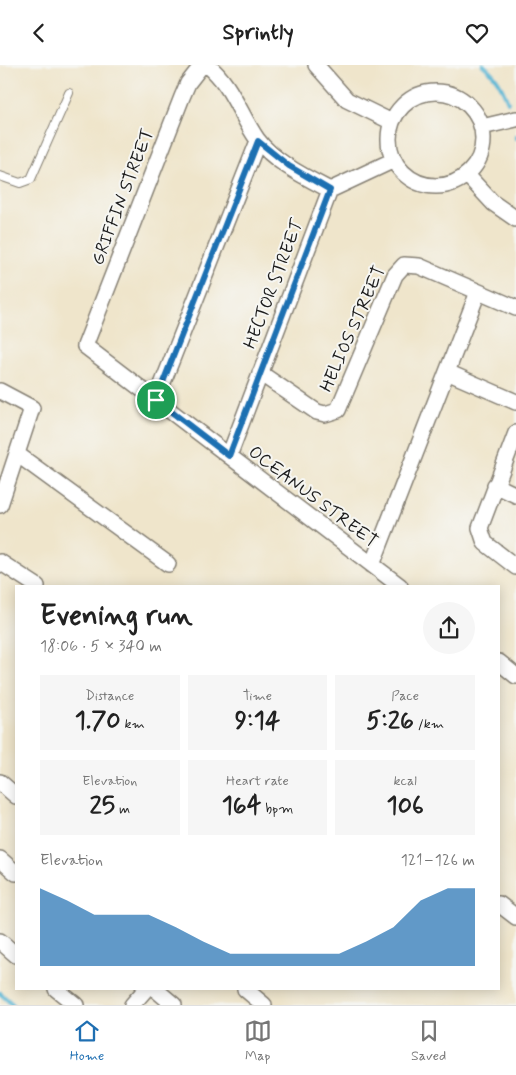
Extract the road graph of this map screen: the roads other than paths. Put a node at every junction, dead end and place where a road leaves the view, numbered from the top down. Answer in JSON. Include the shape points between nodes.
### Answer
{"nodes":[{"id":1,"x":202,"y":65,"type":"edge"},
{"id":2,"x":207,"y":65,"type":"edge"},
{"id":3,"x":316,"y":65,"type":"edge"},
{"id":4,"x":69,"y":93,"type":"dead end"},
{"id":5,"x":516,"y":119,"type":"edge"},
{"id":6,"x":392,"y":122,"type":"junction"},
{"id":7,"x":482,"y":127,"type":"junction"},
{"id":8,"x":258,"y":141,"type":"junction"},
{"id":9,"x":394,"y":160,"type":"junction"},
{"id":10,"x":467,"y":175,"type":"junction"},
{"id":11,"x":0,"y":176,"type":"edge"},
{"id":12,"x":330,"y":190,"type":"junction"},
{"id":13,"x":516,"y":219,"type":"edge"},
{"id":14,"x":478,"y":292,"type":"junction"},
{"id":15,"x":516,"y":308,"type":"edge"},
{"id":16,"x":85,"y":347,"type":"joint"},
{"id":17,"x":447,"y":372,"type":"junction"},
{"id":18,"x":260,"y":373,"type":"junction"},
{"id":19,"x":0,"y":391,"type":"edge"},
{"id":20,"x":156,"y":400,"type":"junction"},
{"id":21,"x":516,"y":402,"type":"edge"},
{"id":22,"x":516,"y":433,"type":"edge"},
{"id":23,"x":17,"y":454,"type":"junction"},
{"id":24,"x":229,"y":456,"type":"junction"},
{"id":25,"x":495,"y":485,"type":"junction"},
{"id":26,"x":516,"y":495,"type":"edge"},
{"id":27,"x":0,"y":505,"type":"edge"},
{"id":28,"x":0,"y":562,"type":"edge"},
{"id":29,"x":168,"y":563,"type":"dead end"},
{"id":30,"x":372,"y":565,"type":"junction"},
{"id":31,"x":516,"y":567,"type":"edge"},
{"id":32,"x":35,"y":585,"type":"edge"},
{"id":33,"x":399,"y":585,"type":"edge"},
{"id":34,"x":500,"y":663,"type":"edge"},
{"id":35,"x":516,"y":675,"type":"edge"},
{"id":36,"x":0,"y":782,"type":"edge"},
{"id":37,"x":15,"y":795,"type":"edge"},
{"id":38,"x":0,"y":859,"type":"edge"},
{"id":39,"x":15,"y":872,"type":"edge"},
{"id":40,"x":500,"y":905,"type":"edge"},
{"id":41,"x":516,"y":917,"type":"edge"},
{"id":42,"x":0,"y":941,"type":"edge"},
{"id":43,"x":15,"y":954,"type":"edge"},
{"id":44,"x":57,"y":990,"type":"edge"},
{"id":45,"x":145,"y":990,"type":"edge"},
{"id":46,"x":156,"y":990,"type":"edge"},
{"id":47,"x":246,"y":990,"type":"edge"},
{"id":48,"x":76,"y":1005,"type":"edge"},
{"id":49,"x":132,"y":1005,"type":"edge"},
{"id":50,"x":174,"y":1005,"type":"edge"},
{"id":51,"x":264,"y":1005,"type":"edge"}],
"edges":[{"from":1,"to":16,"type":"street","name":"GRIFFIN STREET","via":[[182,97]]},
{"from":2,"to":8,"type":"street","via":[[222,79]]},
{"from":3,"to":6,"type":"street","via":[[347,100]]},
{"from":4,"to":11,"type":"lane","via":[[31,179],[20,183]]},
{"from":5,"to":7,"type":"street"},
{"from":6,"to":7,"type":"street","via":[[410,100],[439,92],[449,93],[466,103]]},
{"from":6,"to":9,"type":"street","via":[[389,141]]},
{"from":7,"to":10,"type":"street","via":[[483,148],[475,167]]},
{"from":8,"to":12,"type":"street","via":[[289,166]]},
{"from":8,"to":20,"type":"street"},
{"from":9,"to":10,"type":"street","via":[[406,175],[422,184],[451,184]]},
{"from":9,"to":12,"type":"street"},
{"from":10,"to":13,"type":"street","via":[[492,203]]},
{"from":12,"to":18,"type":"street","name":"HECTOR STREET"},
{"from":14,"to":15,"type":"street","name":"HELIOS STREET"},
{"from":14,"to":17,"type":"street"},
{"from":14,"to":18,"type":"street","name":"HELIOS STREET","via":[[418,266],[404,265],[398,269],[342,404],[333,413],[318,412]]},
{"from":16,"to":20,"type":"street","name":"OCEANUS STREET"},
{"from":17,"to":21,"type":"street"},
{"from":17,"to":30,"type":"street"},
{"from":18,"to":24,"type":"street","name":"HECTOR STREET"},
{"from":19,"to":23,"type":"street","via":[[32,408]]},
{"from":20,"to":24,"type":"street","name":"OCEANUS STREET"},
{"from":22,"to":25,"type":"street"},
{"from":23,"to":27,"type":"street"},
{"from":23,"to":29,"type":"street"},
{"from":24,"to":30,"type":"street","name":"OCEANUS STREET"},
{"from":25,"to":26,"type":"street"},
{"from":25,"to":31,"type":"street","via":[[482,519],[480,535],[490,548]]},
{"from":28,"to":32,"type":"street"},
{"from":30,"to":33,"type":"street","name":"OCEANUS STREET"},
{"from":34,"to":35,"type":"street"},
{"from":36,"to":37,"type":"street"},
{"from":38,"to":39,"type":"street"},
{"from":40,"to":41,"type":"street"},
{"from":42,"to":43,"type":"street"},
{"from":44,"to":48,"type":"street"},
{"from":45,"to":49,"type":"street"},
{"from":46,"to":50,"type":"street"},
{"from":47,"to":51,"type":"street"}]}
